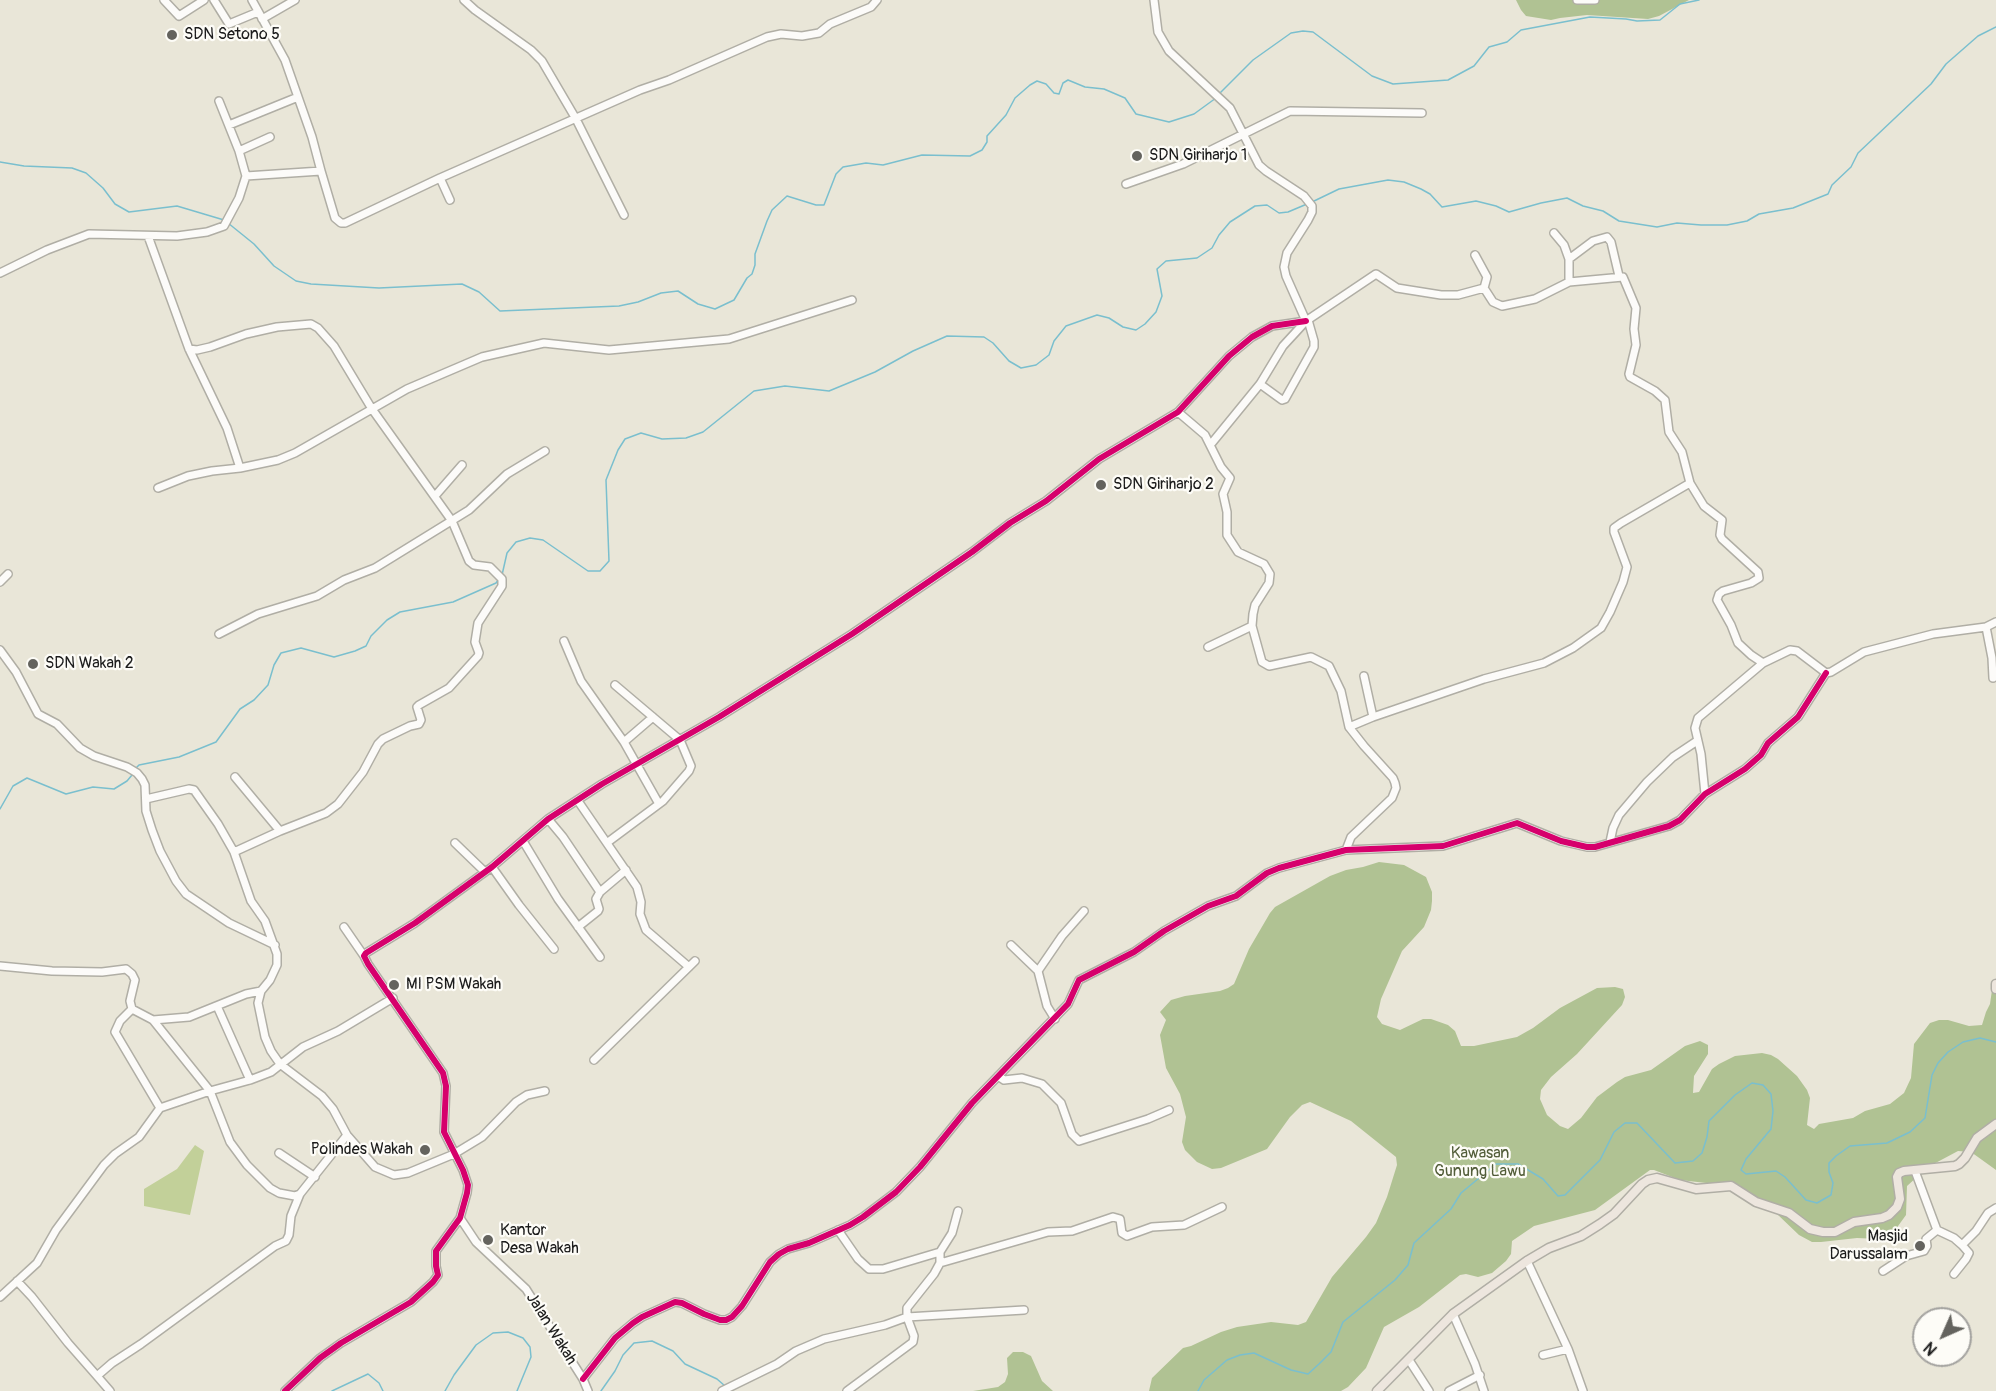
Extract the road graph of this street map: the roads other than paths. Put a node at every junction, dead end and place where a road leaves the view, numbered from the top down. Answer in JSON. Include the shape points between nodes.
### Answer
{"nodes":[{"id":1,"x":164,"y":0,"type":"edge"},
{"id":2,"x":204,"y":0,"type":"edge"},
{"id":3,"x":214,"y":0,"type":"edge"},
{"id":4,"x":252,"y":0,"type":"edge"},
{"id":5,"x":295,"y":0,"type":"edge"},
{"id":6,"x":464,"y":0,"type":"edge"},
{"id":7,"x":877,"y":0,"type":"edge"},
{"id":8,"x":1154,"y":0,"type":"edge"},
{"id":9,"x":1576,"y":0,"type":"edge"},
{"id":10,"x":1595,"y":0,"type":"edge"},
{"id":11,"x":258,"y":12,"type":"junction"},
{"id":12,"x":262,"y":19,"type":"junction"},
{"id":13,"x":298,"y":97,"type":"junction"},
{"id":14,"x":219,"y":101,"type":"dead end"},
{"id":15,"x":1422,"y":113,"type":"dead end"},
{"id":16,"x":576,"y":119,"type":"junction"},
{"id":17,"x":228,"y":125,"type":"junction"},
{"id":18,"x":1243,"y":134,"type":"junction"},
{"id":19,"x":270,"y":137,"type":"dead end"},
{"id":20,"x":239,"y":152,"type":"junction"},
{"id":21,"x":321,"y":171,"type":"junction"},
{"id":22,"x":246,"y":176,"type":"junction"},
{"id":23,"x":440,"y":178,"type":"junction"},
{"id":24,"x":1126,"y":184,"type":"dead end"},
{"id":25,"x":450,"y":200,"type":"dead end"},
{"id":26,"x":624,"y":214,"type":"dead end"},
{"id":27,"x":1554,"y":233,"type":"dead end"},
{"id":28,"x":148,"y":236,"type":"junction"},
{"id":29,"x":1475,"y":255,"type":"dead end"},
{"id":30,"x":1569,"y":259,"type":"junction"},
{"id":31,"x":0,"y":273,"type":"edge"},
{"id":32,"x":1619,"y":276,"type":"junction"},
{"id":33,"x":1569,"y":282,"type":"junction"},
{"id":34,"x":1484,"y":288,"type":"junction"},
{"id":35,"x":852,"y":300,"type":"dead end"},
{"id":36,"x":1307,"y":320,"type":"junction"},
{"id":37,"x":189,"y":349,"type":"junction"},
{"id":38,"x":1260,"y":384,"type":"junction"},
{"id":39,"x":372,"y":409,"type":"junction"},
{"id":40,"x":1178,"y":412,"type":"junction"},
{"id":41,"x":1211,"y":444,"type":"junction"},
{"id":42,"x":545,"y":451,"type":"dead end"},
{"id":43,"x":462,"y":465,"type":"dead end"},
{"id":44,"x":240,"y":468,"type":"junction"},
{"id":45,"x":1690,"y":483,"type":"junction"},
{"id":46,"x":158,"y":488,"type":"dead end"},
{"id":47,"x":435,"y":496,"type":"junction"},
{"id":48,"x":452,"y":520,"type":"junction"},
{"id":49,"x":8,"y":574,"type":"dead end"},
{"id":50,"x":0,"y":582,"type":"edge"},
{"id":51,"x":1996,"y":622,"type":"edge"},
{"id":52,"x":1252,"y":626,"type":"junction"},
{"id":53,"x":1986,"y":627,"type":"junction"},
{"id":54,"x":219,"y":634,"type":"dead end"},
{"id":55,"x":564,"y":641,"type":"dead end"},
{"id":56,"x":1208,"y":647,"type":"dead end"},
{"id":57,"x":0,"y":650,"type":"edge"},
{"id":58,"x":1763,"y":663,"type":"junction"},
{"id":59,"x":1826,"y":673,"type":"junction"},
{"id":60,"x":1364,"y":676,"type":"dead end"},
{"id":61,"x":1993,"y":678,"type":"dead end"},
{"id":62,"x":615,"y":685,"type":"dead end"},
{"id":63,"x":653,"y":717,"type":"junction"},
{"id":64,"x":1372,"y":717,"type":"junction"},
{"id":65,"x":1349,"y":727,"type":"junction"},
{"id":66,"x":680,"y":740,"type":"junction"},
{"id":67,"x":1697,"y":741,"type":"junction"},
{"id":68,"x":624,"y":742,"type":"junction"},
{"id":69,"x":637,"y":765,"type":"junction"},
{"id":70,"x":235,"y":777,"type":"dead end"},
{"id":71,"x":1705,"y":794,"type":"junction"},
{"id":72,"x":146,"y":799,"type":"junction"},
{"id":73,"x":578,"y":801,"type":"junction"},
{"id":74,"x":659,"y":804,"type":"junction"},
{"id":75,"x":548,"y":819,"type":"junction"},
{"id":76,"x":280,"y":831,"type":"junction"},
{"id":77,"x":523,"y":841,"type":"junction"},
{"id":78,"x":608,"y":842,"type":"junction"},
{"id":79,"x":1610,"y":842,"type":"junction"},
{"id":80,"x":455,"y":843,"type":"dead end"},
{"id":81,"x":1346,"y":850,"type":"junction"},
{"id":82,"x":234,"y":852,"type":"junction"},
{"id":83,"x":492,"y":867,"type":"junction"},
{"id":84,"x":626,"y":870,"type":"junction"},
{"id":85,"x":485,"y":872,"type":"junction"},
{"id":86,"x":600,"y":892,"type":"junction"},
{"id":87,"x":1084,"y":910,"type":"dead end"},
{"id":88,"x":344,"y":927,"type":"dead end"},
{"id":89,"x":578,"y":927,"type":"junction"},
{"id":90,"x":275,"y":945,"type":"junction"},
{"id":91,"x":1011,"y":945,"type":"dead end"},
{"id":92,"x":554,"y":949,"type":"dead end"},
{"id":93,"x":364,"y":956,"type":"junction"},
{"id":94,"x":600,"y":957,"type":"dead end"},
{"id":95,"x":695,"y":961,"type":"dead end"},
{"id":96,"x":0,"y":966,"type":"edge"},
{"id":97,"x":689,"y":967,"type":"junction"},
{"id":98,"x":1038,"y":971,"type":"junction"},
{"id":99,"x":1996,"y":984,"type":"edge"},
{"id":100,"x":1996,"y":989,"type":"edge"},
{"id":101,"x":261,"y":991,"type":"junction"},
{"id":102,"x":393,"y":998,"type":"junction"},
{"id":103,"x":217,"y":1006,"type":"junction"},
{"id":104,"x":132,"y":1009,"type":"junction"},
{"id":105,"x":1055,"y":1019,"type":"junction"},
{"id":106,"x":153,"y":1020,"type":"junction"},
{"id":107,"x":594,"y":1060,"type":"dead end"},
{"id":108,"x":280,"y":1064,"type":"junction"},
{"id":109,"x":998,"y":1076,"type":"junction"},
{"id":110,"x":250,"y":1080,"type":"junction"},
{"id":111,"x":210,"y":1091,"type":"junction"},
{"id":112,"x":545,"y":1091,"type":"dead end"},
{"id":113,"x":160,"y":1108,"type":"junction"},
{"id":114,"x":1169,"y":1110,"type":"dead end"},
{"id":115,"x":1996,"y":1124,"type":"edge"},
{"id":116,"x":347,"y":1135,"type":"junction"},
{"id":117,"x":279,"y":1153,"type":"dead end"},
{"id":118,"x":454,"y":1154,"type":"junction"},
{"id":119,"x":1915,"y":1171,"type":"junction"},
{"id":120,"x":315,"y":1177,"type":"junction"},
{"id":121,"x":300,"y":1194,"type":"junction"},
{"id":122,"x":1222,"y":1207,"type":"dead end"},
{"id":123,"x":1996,"y":1208,"type":"edge"},
{"id":124,"x":958,"y":1210,"type":"dead end"},
{"id":125,"x":460,"y":1218,"type":"junction"},
{"id":126,"x":838,"y":1230,"type":"junction"},
{"id":127,"x":1937,"y":1230,"type":"junction"},
{"id":128,"x":1962,"y":1245,"type":"junction"},
{"id":129,"x":940,"y":1252,"type":"junction"},
{"id":130,"x":1527,"y":1261,"type":"junction"},
{"id":131,"x":940,"y":1263,"type":"junction"},
{"id":132,"x":1883,"y":1271,"type":"dead end"},
{"id":133,"x":1954,"y":1274,"type":"dead end"},
{"id":134,"x":17,"y":1281,"type":"junction"},
{"id":135,"x":0,"y":1297,"type":"edge"},
{"id":136,"x":1024,"y":1310,"type":"dead end"},
{"id":137,"x":1453,"y":1314,"type":"junction"},
{"id":138,"x":907,"y":1317,"type":"junction"},
{"id":139,"x":1568,"y":1349,"type":"junction"},
{"id":140,"x":1543,"y":1355,"type":"dead end"},
{"id":141,"x":1409,"y":1360,"type":"junction"},
{"id":142,"x":98,"y":1376,"type":"junction"},
{"id":143,"x":1480,"y":1376,"type":"junction"},
{"id":144,"x":583,"y":1378,"type":"junction"},
{"id":145,"x":735,"y":1388,"type":"edge"},
{"id":146,"x":110,"y":1391,"type":"edge"},
{"id":147,"x":285,"y":1391,"type":"edge"},
{"id":148,"x":588,"y":1391,"type":"edge"},
{"id":149,"x":723,"y":1391,"type":"edge"},
{"id":150,"x":847,"y":1391,"type":"edge"},
{"id":151,"x":1377,"y":1391,"type":"edge"},
{"id":152,"x":1429,"y":1391,"type":"edge"},
{"id":153,"x":1449,"y":1391,"type":"edge"},
{"id":154,"x":1484,"y":1391,"type":"edge"},
{"id":155,"x":1583,"y":1391,"type":"edge"}],
"edges":[{"from":1,"to":2,"type":"street","via":[[179,16]]},
{"from":3,"to":11,"type":"street","via":[[230,24]]},
{"from":4,"to":11,"type":"street"},
{"from":5,"to":12,"type":"street"},
{"from":6,"to":16,"type":"street","via":[[542,61]]},
{"from":7,"to":16,"type":"street","via":[[819,33],[766,37]]},
{"from":8,"to":18,"type":"street","via":[[1158,33],[1163,42],[1230,108]]},
{"from":9,"to":10,"type":"street"},
{"from":11,"to":12,"type":"street"},
{"from":12,"to":13,"type":"street","via":[[285,60]]},
{"from":13,"to":17,"type":"street"},
{"from":13,"to":21,"type":"street"},
{"from":14,"to":17,"type":"street"},
{"from":15,"to":18,"type":"street","via":[[1290,111]]},
{"from":16,"to":23,"type":"street"},
{"from":16,"to":26,"type":"street"},
{"from":17,"to":20,"type":"street"},
{"from":18,"to":24,"type":"street","via":[[1183,164]]},
{"from":18,"to":36,"type":"street","via":[[1259,165],[1310,202],[1312,212],[1287,253],[1284,267]]},
{"from":19,"to":20,"type":"street"},
{"from":20,"to":22,"type":"street"},
{"from":21,"to":22,"type":"street"},
{"from":21,"to":23,"type":"street","via":[[332,211],[341,223]]},
{"from":22,"to":28,"type":"street","via":[[224,226],[177,236]]},
{"from":23,"to":25,"type":"street"},
{"from":27,"to":30,"type":"street"},
{"from":28,"to":31,"type":"street","via":[[96,232]]},
{"from":28,"to":37,"type":"street"},
{"from":29,"to":34,"type":"street","via":[[1487,277]]},
{"from":30,"to":32,"type":"street","via":[[1593,241],[1607,237]]},
{"from":30,"to":33,"type":"street"},
{"from":32,"to":33,"type":"street"},
{"from":32,"to":45,"type":"street","via":[[1626,278],[1636,308],[1636,345],[1629,374],[1632,380],[1665,400],[1668,432],[1682,452]]},
{"from":33,"to":34,"type":"street","via":[[1535,299],[1502,306],[1493,302]]},
{"from":34,"to":36,"type":"street","via":[[1441,295],[1397,288],[1376,274]]},
{"from":35,"to":39,"type":"street","via":[[729,339],[609,350],[544,343],[525,346],[482,357],[426,379]]},
{"from":36,"to":38,"type":"street","via":[[1283,346]]},
{"from":36,"to":38,"type":"street","via":[[1314,347],[1285,399]]},
{"from":36,"to":40,"type":"street","via":[[1272,326],[1252,337],[1229,356]]},
{"from":37,"to":39,"type":"street","via":[[210,347],[277,327],[311,324],[334,346]]},
{"from":37,"to":44,"type":"street","via":[[227,428]]},
{"from":38,"to":41,"type":"street"},
{"from":39,"to":44,"type":"street","via":[[295,453]]},
{"from":39,"to":47,"type":"street"},
{"from":40,"to":41,"type":"street"},
{"from":40,"to":66,"type":"street","via":[[1099,459],[1046,501],[852,634]]},
{"from":41,"to":52,"type":"street","via":[[1230,478],[1222,494],[1227,535],[1238,552],[1264,564],[1270,574],[1269,583],[1255,605]]},
{"from":42,"to":48,"type":"street","via":[[507,474],[469,510]]},
{"from":43,"to":47,"type":"street"},
{"from":44,"to":46,"type":"street","via":[[188,476]]},
{"from":45,"to":58,"type":"street","via":[[1704,506],[1722,520],[1722,539],[1758,572],[1759,578],[1752,583],[1723,591],[1717,600],[1738,643]]},
{"from":45,"to":64,"type":"street","via":[[1614,528],[1627,567],[1601,628],[1544,663]]},
{"from":47,"to":48,"type":"street"},
{"from":48,"to":54,"type":"street","via":[[375,568],[344,580],[327,592],[258,614]]},
{"from":48,"to":76,"type":"street","via":[[469,561],[490,567],[501,577],[502,586],[478,623],[478,656],[449,688],[418,705],[421,723],[378,744],[363,772],[332,809]]},
{"from":49,"to":50,"type":"street"},
{"from":51,"to":53,"type":"street"},
{"from":52,"to":56,"type":"street"},
{"from":52,"to":65,"type":"street","via":[[1264,665],[1311,657],[1329,666],[1341,692]]},
{"from":53,"to":59,"type":"street","via":[[1933,634],[1864,651]]},
{"from":53,"to":61,"type":"street"},
{"from":55,"to":68,"type":"street","via":[[580,681]]},
{"from":57,"to":72,"type":"street","via":[[38,714],[57,724],[80,748],[137,773],[145,785]]},
{"from":58,"to":59,"type":"street","via":[[1790,650],[1797,651]]},
{"from":58,"to":67,"type":"street","via":[[1701,713],[1695,728]]},
{"from":59,"to":71,"type":"street","via":[[1798,717],[1768,743],[1761,755]]},
{"from":60,"to":64,"type":"street"},
{"from":62,"to":63,"type":"street"},
{"from":63,"to":66,"type":"street"},
{"from":63,"to":68,"type":"street"},
{"from":64,"to":65,"type":"street"},
{"from":65,"to":81,"type":"street","via":[[1393,778],[1396,788],[1392,798],[1351,837]]},
{"from":66,"to":69,"type":"street"},
{"from":66,"to":74,"type":"street","via":[[691,766]]},
{"from":67,"to":71,"type":"street"},
{"from":67,"to":79,"type":"street","via":[[1673,757],[1633,798],[1619,815]]},
{"from":68,"to":69,"type":"street"},
{"from":69,"to":73,"type":"street"},
{"from":69,"to":74,"type":"street"},
{"from":70,"to":76,"type":"street"},
{"from":71,"to":79,"type":"street","via":[[1669,826]]},
{"from":72,"to":82,"type":"street","via":[[194,790]]},
{"from":72,"to":90,"type":"street","via":[[146,811],[160,851],[186,894],[229,923]]},
{"from":73,"to":75,"type":"street"},
{"from":73,"to":78,"type":"street"},
{"from":74,"to":78,"type":"street"},
{"from":75,"to":77,"type":"street"},
{"from":75,"to":86,"type":"street"},
{"from":76,"to":82,"type":"street"},
{"from":77,"to":83,"type":"street"},
{"from":77,"to":89,"type":"street"},
{"from":78,"to":84,"type":"street"},
{"from":79,"to":81,"type":"street","via":[[1595,847],[1575,846],[1517,823],[1443,846]]},
{"from":80,"to":85,"type":"street"},
{"from":81,"to":105,"type":"street","via":[[1267,873],[1236,896],[1208,906],[1134,952],[1082,978]]},
{"from":82,"to":90,"type":"street","via":[[251,901]]},
{"from":83,"to":85,"type":"street"},
{"from":83,"to":92,"type":"street"},
{"from":84,"to":86,"type":"street"},
{"from":84,"to":97,"type":"street","via":[[640,894],[640,914],[646,930]]},
{"from":85,"to":93,"type":"street"},
{"from":86,"to":89,"type":"street","via":[[596,899],[598,911]]},
{"from":87,"to":98,"type":"street"},
{"from":88,"to":93,"type":"street"},
{"from":89,"to":94,"type":"street"},
{"from":90,"to":101,"type":"street","via":[[277,965]]},
{"from":91,"to":98,"type":"street"},
{"from":93,"to":102,"type":"street"},
{"from":95,"to":97,"type":"street"},
{"from":96,"to":104,"type":"street","via":[[52,971],[126,969],[135,980]]},
{"from":97,"to":107,"type":"street"},
{"from":98,"to":105,"type":"street","via":[[1047,1006]]},
{"from":99,"to":100,"type":"main road"},
{"from":101,"to":103,"type":"street"},
{"from":101,"to":108,"type":"street","via":[[258,1003],[265,1037]]},
{"from":102,"to":108,"type":"street","via":[[303,1047]]},
{"from":102,"to":118,"type":"street","via":[[443,1073],[444,1132]]},
{"from":103,"to":106,"type":"street","via":[[189,1017]]},
{"from":103,"to":110,"type":"street"},
{"from":104,"to":106,"type":"street"},
{"from":104,"to":113,"type":"street","via":[[115,1032]]},
{"from":105,"to":109,"type":"street"},
{"from":106,"to":111,"type":"street"},
{"from":108,"to":110,"type":"street"},
{"from":108,"to":116,"type":"street","via":[[322,1096]]},
{"from":109,"to":114,"type":"street","via":[[1042,1084],[1061,1103],[1071,1134],[1078,1141]]},
{"from":109,"to":126,"type":"street","via":[[896,1192]]},
{"from":110,"to":111,"type":"street"},
{"from":111,"to":113,"type":"street"},
{"from":111,"to":121,"type":"street","via":[[230,1142],[247,1165],[279,1193]]},
{"from":112,"to":118,"type":"street","via":[[516,1102],[482,1137]]},
{"from":113,"to":134,"type":"street","via":[[139,1137],[104,1166],[56,1230],[41,1258]]},
{"from":115,"to":119,"type":"main road","via":[[1977,1138],[1959,1164]]},
{"from":116,"to":118,"type":"street","via":[[375,1167],[394,1175]]},
{"from":116,"to":120,"type":"street"},
{"from":117,"to":120,"type":"street"},
{"from":118,"to":125,"type":"street","via":[[468,1185]]},
{"from":119,"to":127,"type":"street"},
{"from":119,"to":130,"type":"main road","via":[[1898,1175],[1900,1199],[1889,1215],[1854,1222],[1835,1232],[1810,1229],[1789,1213],[1756,1202],[1731,1186],[1696,1189],[1653,1179],[1642,1184],[1623,1206],[1595,1228]]},
{"from":120,"to":121,"type":"street"},
{"from":121,"to":142,"type":"street","via":[[286,1241]]},
{"from":122,"to":131,"type":"street","via":[[1184,1225],[1152,1227],[1127,1236],[1122,1233],[1119,1219],[1113,1217]]},
{"from":123,"to":128,"type":"street"},
{"from":124,"to":129,"type":"street","via":[[952,1233]]},
{"from":125,"to":144,"type":"street","name":"Jalan Wakah","via":[[476,1242],[526,1289]]},
{"from":125,"to":147,"type":"street","via":[[436,1251],[438,1275],[433,1282],[411,1302],[320,1358]]},
{"from":126,"to":129,"type":"street","via":[[858,1260],[869,1269],[883,1269]]},
{"from":126,"to":144,"type":"street","via":[[779,1254],[742,1306],[726,1320],[675,1302],[642,1317],[615,1338]]},
{"from":127,"to":128,"type":"street"},
{"from":127,"to":132,"type":"street","via":[[1926,1239],[1924,1251],[1906,1256]]},
{"from":128,"to":133,"type":"street","via":[[1969,1255]]},
{"from":129,"to":131,"type":"street"},
{"from":130,"to":137,"type":"main road"},
{"from":130,"to":139,"type":"street"},
{"from":131,"to":138,"type":"street","via":[[907,1308]]},
{"from":134,"to":135,"type":"street"},
{"from":134,"to":142,"type":"street"},
{"from":136,"to":138,"type":"street"},
{"from":137,"to":141,"type":"main road"},
{"from":137,"to":143,"type":"street"},
{"from":138,"to":145,"type":"street","via":[[824,1339]]},
{"from":138,"to":150,"type":"street","via":[[913,1342]]},
{"from":139,"to":140,"type":"street"},
{"from":139,"to":155,"type":"street"},
{"from":141,"to":151,"type":"main road"},
{"from":141,"to":152,"type":"street"},
{"from":142,"to":146,"type":"street"},
{"from":143,"to":153,"type":"street"},
{"from":143,"to":154,"type":"street"},
{"from":144,"to":148,"type":"street","name":"Jalan Wakah"},
{"from":145,"to":149,"type":"street"}]}
